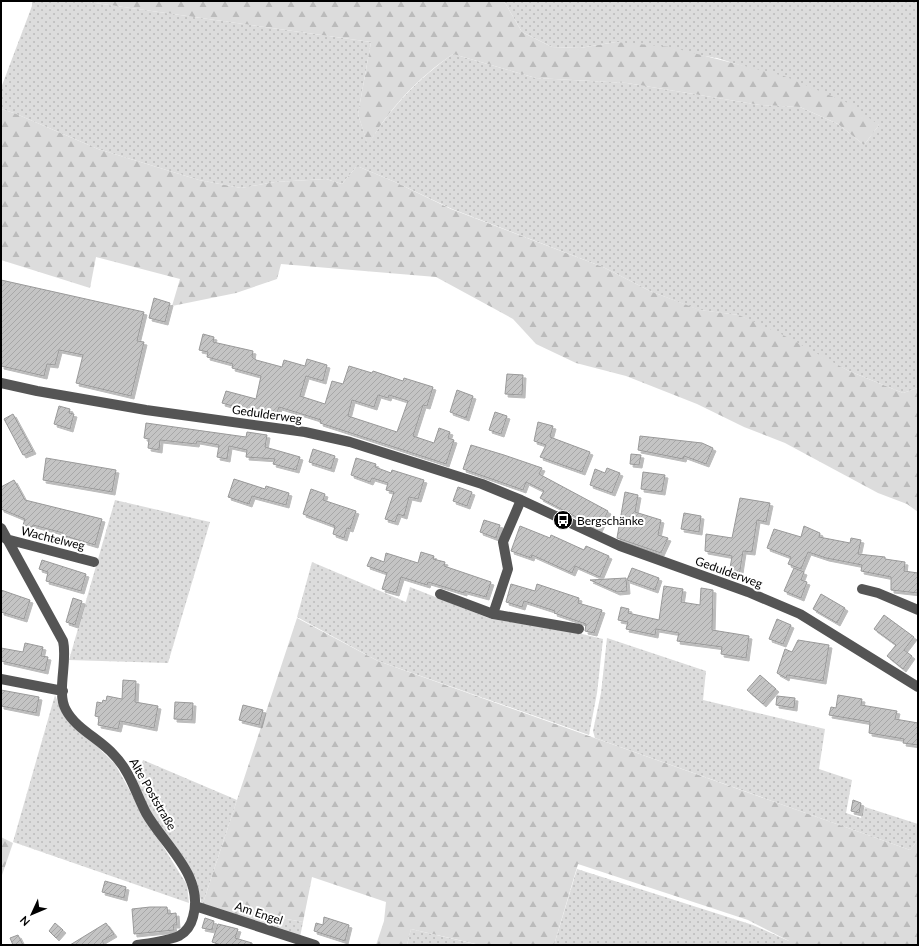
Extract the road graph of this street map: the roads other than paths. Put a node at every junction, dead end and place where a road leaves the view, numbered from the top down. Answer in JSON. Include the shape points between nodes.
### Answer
{"nodes":[{"id":1,"x":1,"y":383,"type":"edge"},
{"id":2,"x":521,"y":500,"type":"junction"},
{"id":3,"x":1,"y":528,"type":"edge"},
{"id":4,"x":6,"y":539,"type":"junction"},
{"id":5,"x":94,"y":562,"type":"dead end"},
{"id":6,"x":862,"y":589,"type":"dead end"},
{"id":7,"x":440,"y":594,"type":"dead end"},
{"id":8,"x":918,"y":610,"type":"edge"},
{"id":9,"x":493,"y":614,"type":"junction"},
{"id":10,"x":579,"y":629,"type":"dead end"},
{"id":11,"x":1,"y":679,"type":"edge"},
{"id":12,"x":918,"y":687,"type":"edge"},
{"id":13,"x":63,"y":691,"type":"junction"},
{"id":14,"x":195,"y":906,"type":"junction"},
{"id":15,"x":138,"y":945,"type":"edge"},
{"id":16,"x":316,"y":945,"type":"edge"}],
"edges":[{"from":1,"to":2,"type":"street","name":"Gedulderweg","via":[[146,410],[305,432],[350,442],[482,484]]},
{"from":2,"to":9,"type":"street","via":[[504,542],[508,569]]},
{"from":2,"to":12,"type":"street","name":"Gedulderweg","via":[[620,546],[748,592],[800,614]]},
{"from":3,"to":4,"type":"street","name":"Alte Poststraße"},
{"from":4,"to":5,"type":"street","name":"Wachtelweg"},
{"from":4,"to":13,"type":"street","name":"Alte Poststraße","via":[[63,641]]},
{"from":6,"to":8,"type":"street"},
{"from":7,"to":9,"type":"street"},
{"from":9,"to":10,"type":"street"},
{"from":11,"to":13,"type":"street"},
{"from":13,"to":14,"type":"street","name":"Alte Poststraße","via":[[62,703],[68,714],[122,764],[146,814],[188,874],[193,886]]},
{"from":14,"to":15,"type":"street","name":"Alte Poststraße","via":[[190,925],[180,935]]},
{"from":14,"to":16,"type":"street","name":"Am Engel"}]}
